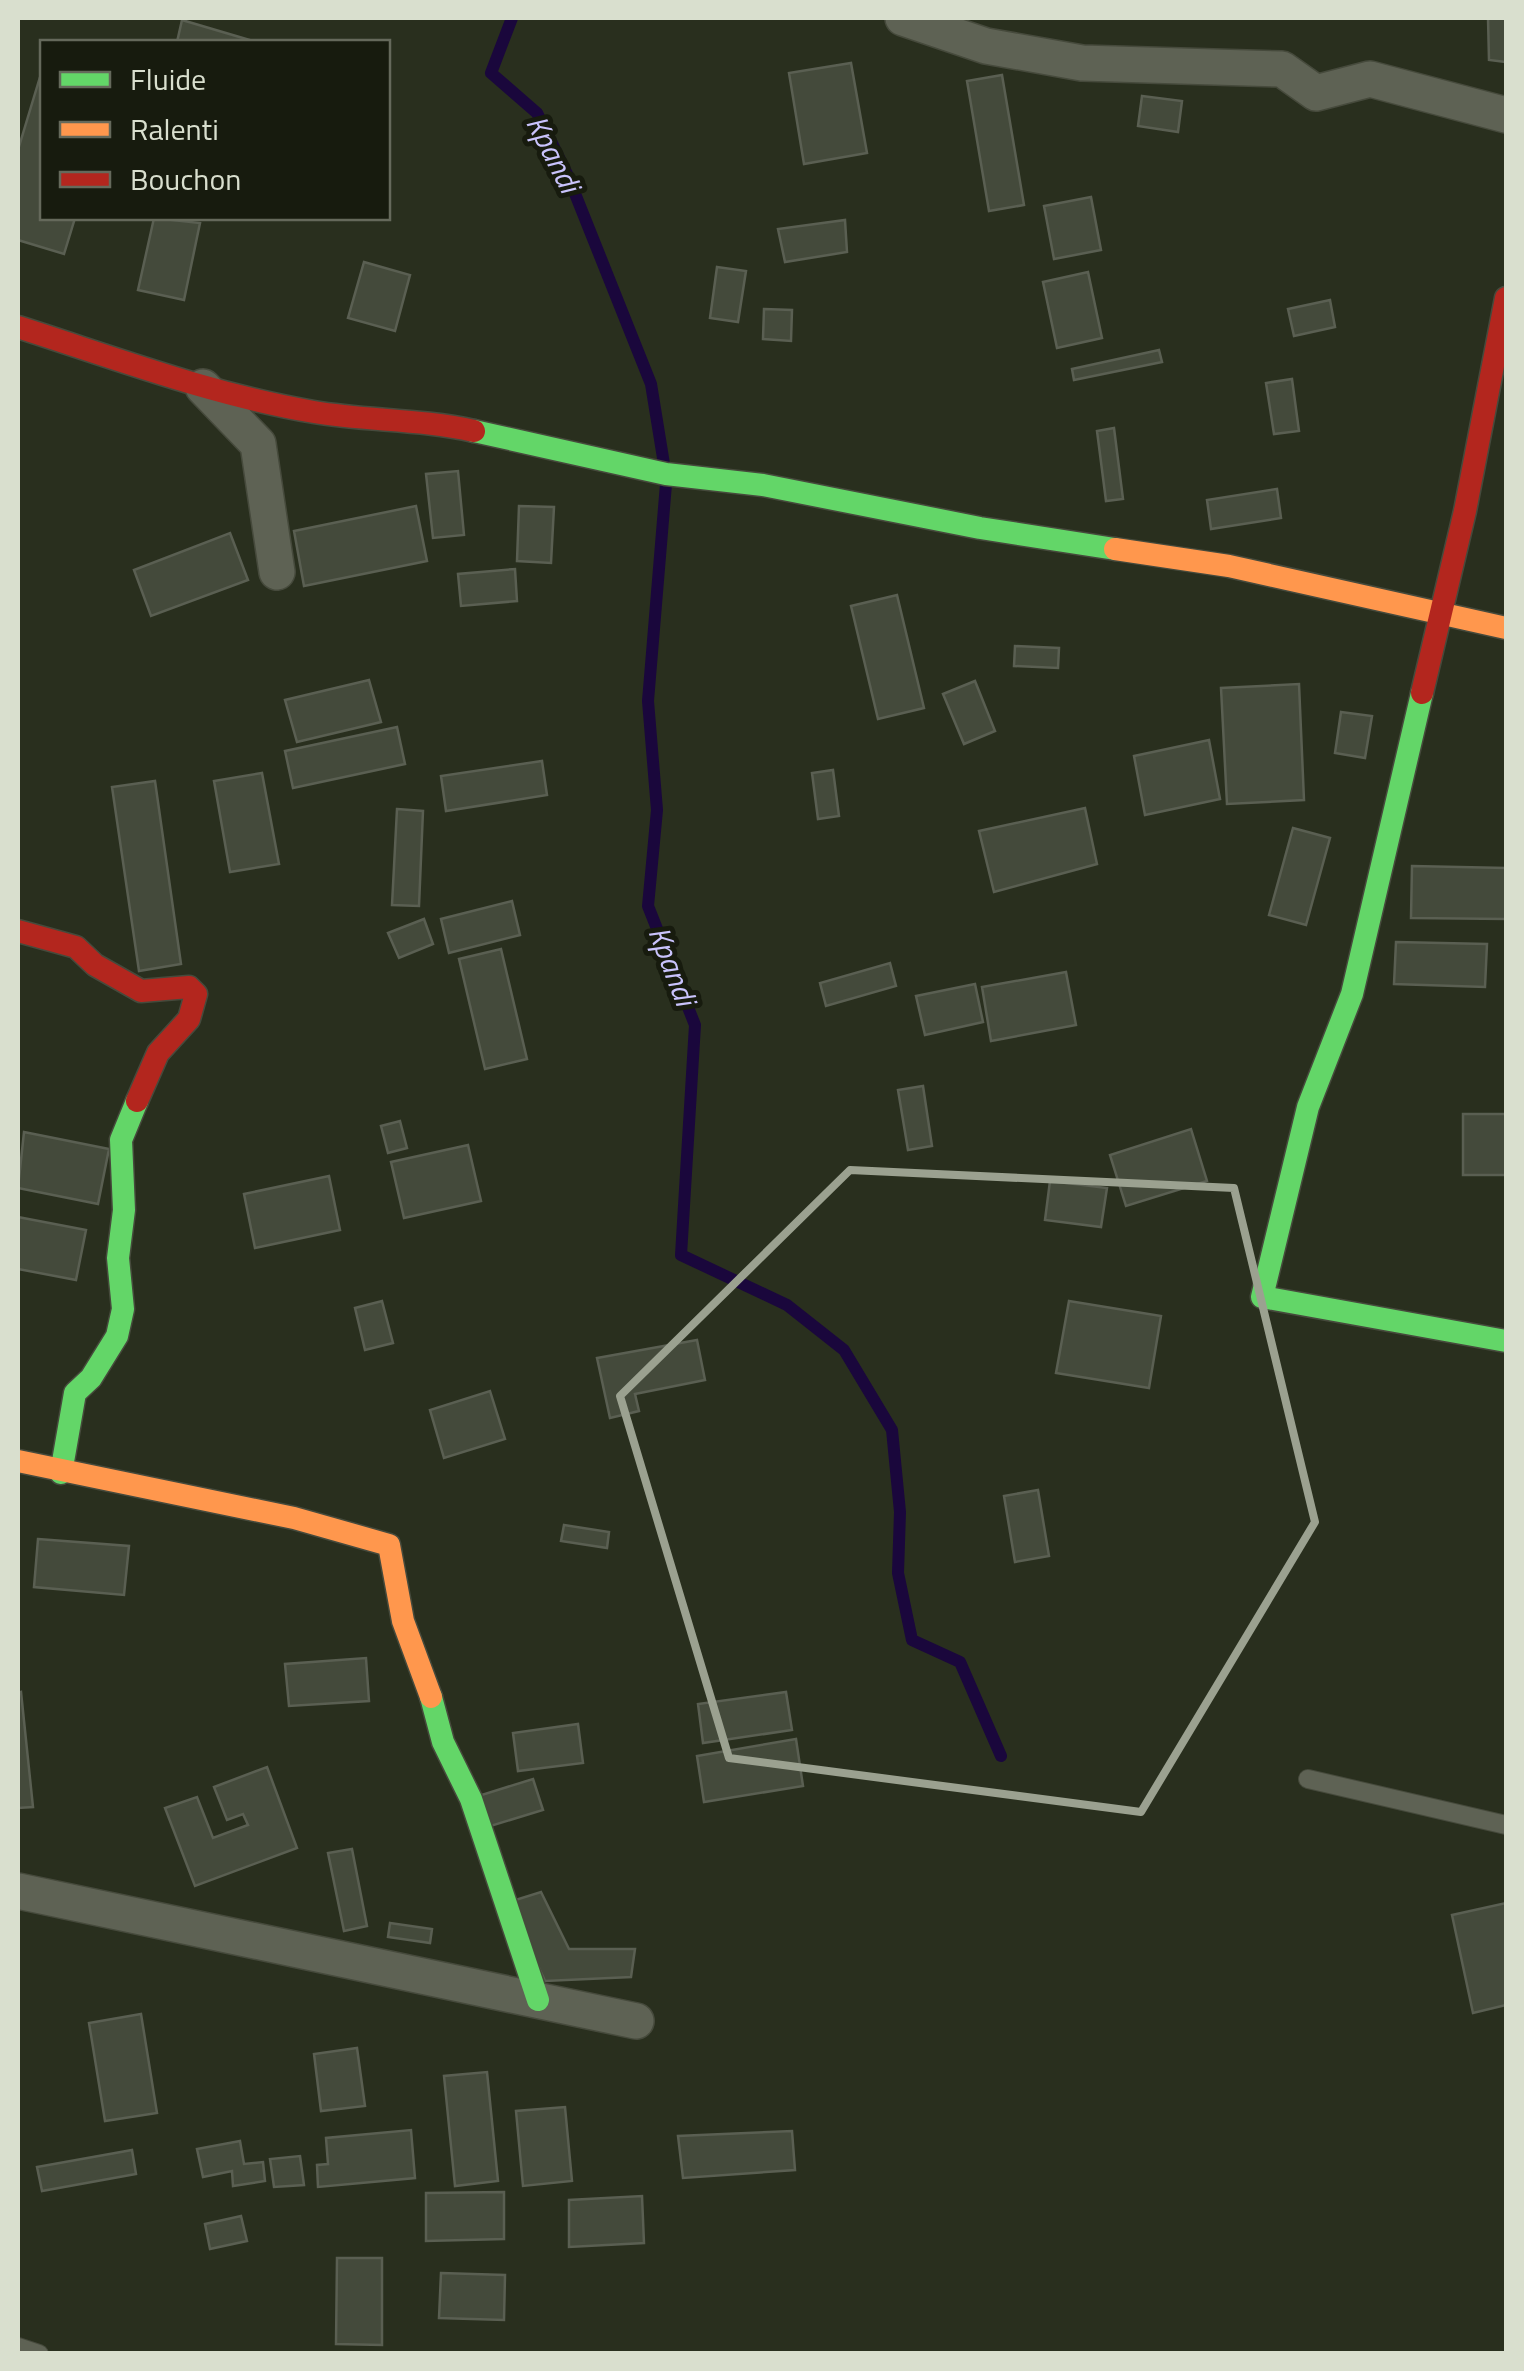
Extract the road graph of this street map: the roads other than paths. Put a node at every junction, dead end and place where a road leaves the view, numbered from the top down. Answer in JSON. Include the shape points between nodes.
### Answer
{"nodes":[{"id":1,"x":901,"y":19,"type":"edge"},
{"id":2,"x":1506,"y":116,"type":"edge"},
{"id":3,"x":1506,"y":298,"type":"edge"},
{"id":4,"x":18,"y":326,"type":"edge"},
{"id":5,"x":202,"y":386,"type":"junction"},
{"id":6,"x":276,"y":572,"type":"dead end"},
{"id":7,"x":1441,"y":611,"type":"junction"},
{"id":8,"x":1506,"y":628,"type":"edge"},
{"id":9,"x":18,"y":931,"type":"edge"},
{"id":10,"x":1506,"y":1341,"type":"edge"},
{"id":11,"x":18,"y":1461,"type":"edge"},
{"id":12,"x":61,"y":1474,"type":"junction"},
{"id":13,"x":1308,"y":1779,"type":"dead end"},
{"id":14,"x":1506,"y":1825,"type":"edge"},
{"id":15,"x":18,"y":1891,"type":"edge"},
{"id":16,"x":538,"y":2000,"type":"junction"},
{"id":17,"x":636,"y":2021,"type":"dead end"},
{"id":18,"x":18,"y":2347,"type":"edge"},
{"id":19,"x":39,"y":2354,"type":"edge"}],
"edges":[{"from":1,"to":2,"type":"street","via":[[986,46],[1082,63],[1282,70],[1316,93],[1370,78]]},
{"from":3,"to":7,"type":"street"},
{"from":4,"to":5,"type":"street"},
{"from":5,"to":6,"type":"street","via":[[258,444]]},
{"from":5,"to":7,"type":"street","via":[[315,412],[441,424],[666,474],[763,484],[980,528],[1229,566]]},
{"from":7,"to":8,"type":"street"},
{"from":7,"to":10,"type":"street","via":[[1352,994],[1308,1107],[1262,1297]]},
{"from":9,"to":12,"type":"street","via":[[76,947],[141,991],[189,987],[196,994],[189,1019],[158,1053],[142,1084],[121,1140],[123,1310],[118,1336],[75,1393]]},
{"from":11,"to":12,"type":"street"},
{"from":12,"to":16,"type":"street","via":[[294,1518],[389,1545],[403,1621]]},
{"from":13,"to":14,"type":"lane"},
{"from":15,"to":16,"type":"street"},
{"from":16,"to":17,"type":"street"},
{"from":18,"to":19,"type":"lane"}]}
